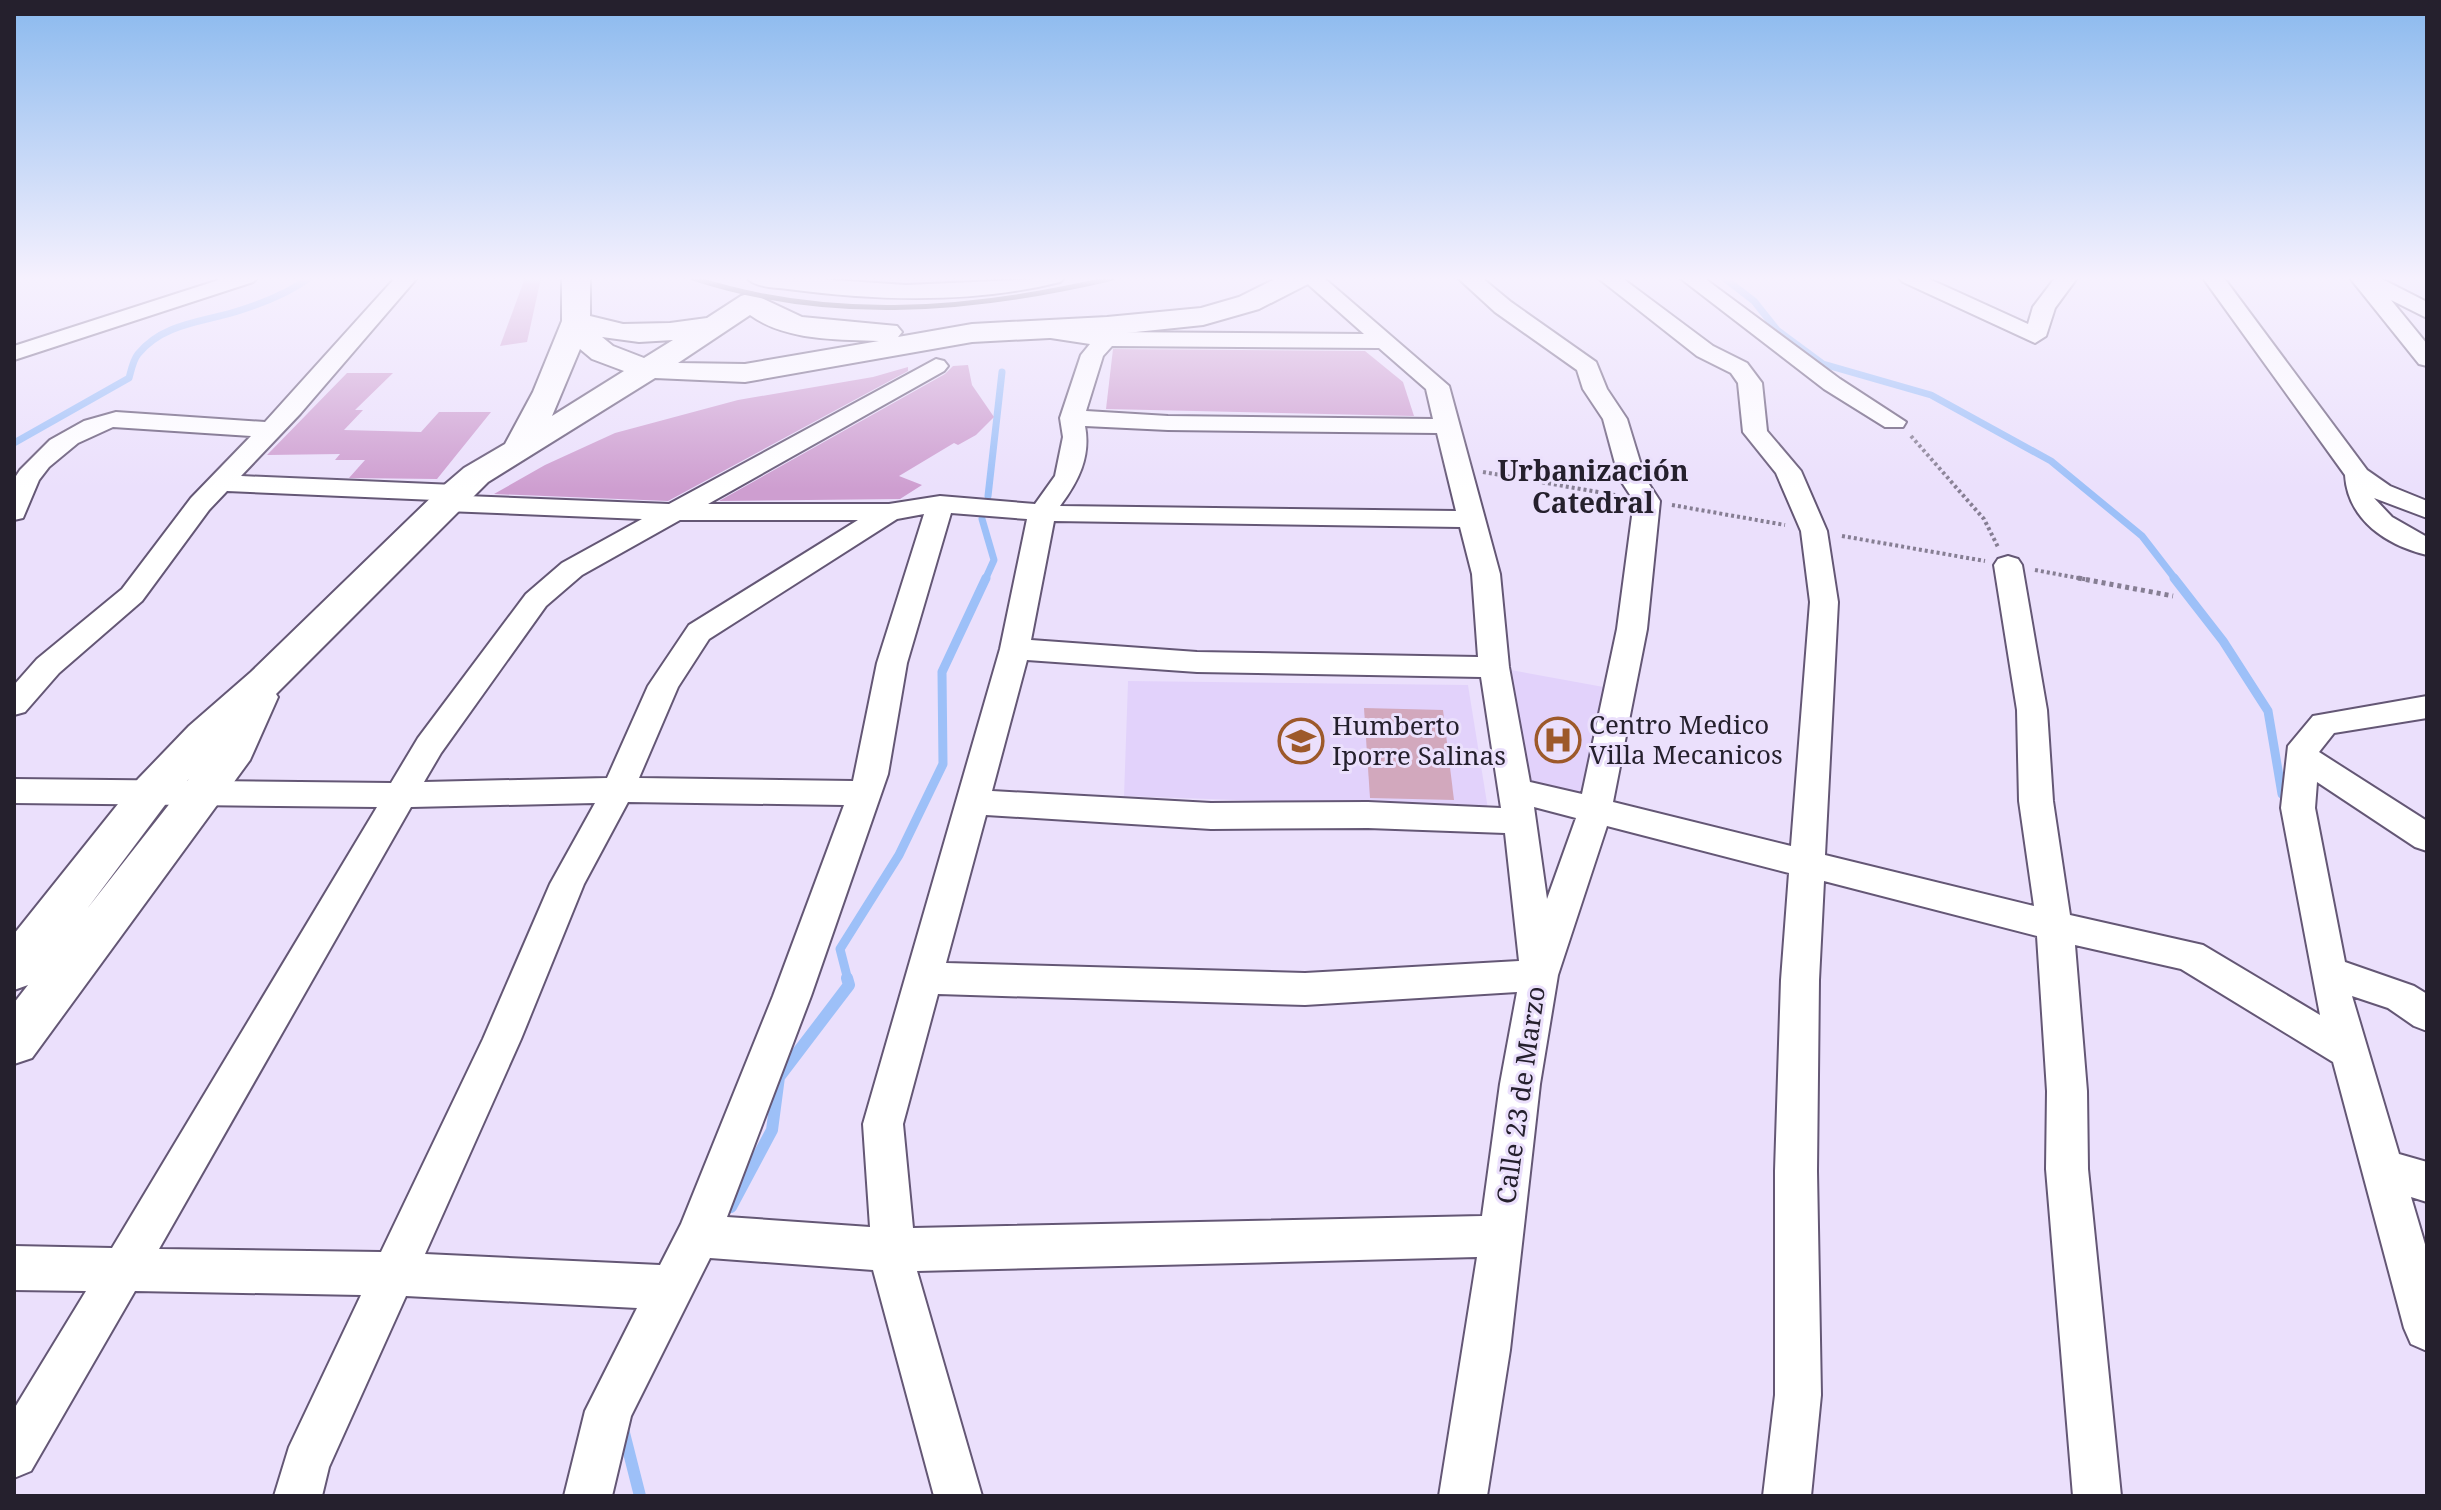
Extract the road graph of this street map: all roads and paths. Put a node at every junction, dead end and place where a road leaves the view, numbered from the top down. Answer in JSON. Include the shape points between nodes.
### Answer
{"nodes":[{"id":1,"x":343,"y":348,"type":"edge"},
{"id":2,"x":566,"y":348,"type":"edge"},
{"id":3,"x":599,"y":348,"type":"edge"},
{"id":4,"x":679,"y":348,"type":"edge"},
{"id":5,"x":884,"y":348,"type":"edge"},
{"id":6,"x":1098,"y":348,"type":"edge"},
{"id":7,"x":1392,"y":348,"type":"edge"},
{"id":8,"x":1562,"y":348,"type":"edge"},
{"id":9,"x":1702,"y":348,"type":"edge"},
{"id":10,"x":1785,"y":348,"type":"edge"},
{"id":11,"x":2265,"y":348,"type":"edge"},
{"id":12,"x":936,"y":366,"type":"dead end"},
{"id":13,"x":650,"y":368,"type":"junction"},
{"id":14,"x":745,"y":373,"type":"junction"},
{"id":15,"x":579,"y":414,"type":"junction"},
{"id":16,"x":1072,"y":418,"type":"junction"},
{"id":17,"x":1894,"y":422,"type":"joint"},
{"id":18,"x":1448,"y":426,"type":"junction"},
{"id":19,"x":270,"y":430,"type":"junction"},
{"id":20,"x":520,"y":447,"type":"junction"},
{"id":21,"x":1459,"y":467,"type":"junction"},
{"id":22,"x":2358,"y":475,"type":"junction"},
{"id":23,"x":21,"y":480,"type":"edge"},
{"id":24,"x":223,"y":483,"type":"junction"},
{"id":25,"x":450,"y":498,"type":"junction"},
{"id":26,"x":1647,"y":501,"type":"junction"},
{"id":27,"x":940,"y":504,"type":"junction"},
{"id":28,"x":2427,"y":510,"type":"edge"},
{"id":29,"x":14,"y":512,"type":"edge"},
{"id":30,"x":674,"y":512,"type":"junction"},
{"id":31,"x":889,"y":512,"type":"junction"},
{"id":32,"x":1042,"y":512,"type":"junction"},
{"id":33,"x":1472,"y":519,"type":"junction"},
{"id":34,"x":1984,"y":519,"type":"dead end"},
{"id":35,"x":1814,"y":531,"type":"junction"},
{"id":36,"x":2427,"y":547,"type":"edge"},
{"id":37,"x":2008,"y":565,"type":"junction"},
{"id":38,"x":2173,"y":596,"type":"dead end"},
{"id":39,"x":1015,"y":649,"type":"junction"},
{"id":40,"x":1494,"y":667,"type":"junction"},
{"id":41,"x":265,"y":682,"type":"junction"},
{"id":42,"x":14,"y":704,"type":"edge"},
{"id":43,"x":2427,"y":707,"type":"edge"},
{"id":44,"x":2303,"y":757,"type":"junction"},
{"id":45,"x":153,"y":790,"type":"junction"},
{"id":46,"x":618,"y":790,"type":"junction"},
{"id":47,"x":14,"y":791,"type":"edge"},
{"id":48,"x":203,"y":791,"type":"junction"},
{"id":49,"x":865,"y":793,"type":"junction"},
{"id":50,"x":402,"y":795,"type":"junction"},
{"id":51,"x":974,"y":802,"type":"junction"},
{"id":52,"x":1517,"y":806,"type":"junction"},
{"id":53,"x":1595,"y":811,"type":"junction"},
{"id":54,"x":2427,"y":838,"type":"edge"},
{"id":55,"x":1806,"y":864,"type":"junction"},
{"id":56,"x":2054,"y":926,"type":"junction"},
{"id":57,"x":14,"y":970,"type":"edge"},
{"id":58,"x":2329,"y":972,"type":"junction"},
{"id":59,"x":1539,"y":975,"type":"junction"},
{"id":60,"x":924,"y":978,"type":"junction"},
{"id":61,"x":2427,"y":1015,"type":"edge"},
{"id":62,"x":14,"y":1042,"type":"edge"},
{"id":63,"x":2349,"y":1052,"type":"junction"},
{"id":64,"x":2382,"y":1168,"type":"junction"},
{"id":65,"x":2427,"y":1182,"type":"edge"},
{"id":66,"x":698,"y":1236,"type":"junction"},
{"id":67,"x":1502,"y":1236,"type":"junction"},
{"id":68,"x":2413,"y":1241,"type":"edge"},
{"id":69,"x":894,"y":1250,"type":"junction"},
{"id":70,"x":14,"y":1268,"type":"edge"},
{"id":71,"x":122,"y":1271,"type":"junction"},
{"id":72,"x":394,"y":1274,"type":"junction"},
{"id":73,"x":672,"y":1288,"type":"junction"},
{"id":74,"x":2427,"y":1328,"type":"edge"},
{"id":75,"x":14,"y":1454,"type":"edge"},
{"id":76,"x":298,"y":1496,"type":"edge"},
{"id":77,"x":588,"y":1496,"type":"edge"},
{"id":78,"x":958,"y":1496,"type":"edge"},
{"id":79,"x":1463,"y":1496,"type":"edge"},
{"id":80,"x":1787,"y":1496,"type":"edge"},
{"id":81,"x":2097,"y":1496,"type":"edge"}],
"edges":[{"from":1,"to":19,"type":"street"},
{"from":2,"to":20,"type":"main road"},
{"from":3,"to":13,"type":"main road"},
{"from":4,"to":13,"type":"main road"},
{"from":5,"to":14,"type":"main road"},
{"from":6,"to":16,"type":"street"},
{"from":7,"to":18,"type":"street","name":"Calle 23 de Marzo","via":[[1437,386]]},
{"from":8,"to":26,"type":"street","via":[[1588,367],[1615,419],[1632,478]]},
{"from":9,"to":35,"type":"street","via":[[1739,368],[1750,383],[1755,432],[1788,471]]},
{"from":10,"to":17,"type":"street"},
{"from":11,"to":22,"type":"street"},
{"from":12,"to":30,"type":"street"},
{"from":13,"to":14,"type":"main road"},
{"from":13,"to":15,"type":"main road"},
{"from":14,"to":15,"type":"main road"},
{"from":15,"to":20,"type":"main road"},
{"from":16,"to":18,"type":"street"},
{"from":16,"to":32,"type":"street","via":[[1075,437],[1068,477]]},
{"from":17,"to":34,"type":"path","via":[[1922,446]]},
{"from":18,"to":21,"type":"street","name":"Calle 23 de Marzo"},
{"from":19,"to":23,"type":"street","via":[[116,419],[74,434]]},
{"from":19,"to":24,"type":"street"},
{"from":20,"to":25,"type":"main road"},
{"from":21,"to":26,"type":"path"},
{"from":21,"to":33,"type":"street","name":"Calle 23 de Marzo"},
{"from":22,"to":28,"type":"street","via":[[2381,492]]},
{"from":22,"to":36,"type":"street","via":[[2360,499],[2379,520]]},
{"from":23,"to":29,"type":"street"},
{"from":24,"to":25,"type":"street"},
{"from":24,"to":42,"type":"street","via":[[200,504],[132,595],[48,666]]},
{"from":25,"to":30,"type":"street"},
{"from":25,"to":41,"type":"main road"},
{"from":26,"to":35,"type":"path"},
{"from":26,"to":53,"type":"street","via":[[1632,629]]},
{"from":27,"to":31,"type":"street"},
{"from":27,"to":32,"type":"street"},
{"from":27,"to":49,"type":"street","via":[[892,663]]},
{"from":30,"to":31,"type":"street"},
{"from":30,"to":50,"type":"street","via":[[572,569],[536,600],[429,746]]},
{"from":31,"to":46,"type":"street","via":[[699,632],[663,686]]},
{"from":32,"to":33,"type":"street"},
{"from":32,"to":39,"type":"street"},
{"from":33,"to":40,"type":"street","name":"Calle 23 de Marzo","via":[[1486,574]]},
{"from":35,"to":37,"type":"path"},
{"from":35,"to":55,"type":"street","via":[[1824,602]]},
{"from":37,"to":38,"type":"path"},
{"from":37,"to":56,"type":"street","via":[[2032,710],[2036,801]]},
{"from":39,"to":40,"type":"street","via":[[1197,662]]},
{"from":39,"to":51,"type":"street"},
{"from":40,"to":52,"type":"street","name":"Calle 23 de Marzo"},
{"from":41,"to":45,"type":"main road"},
{"from":41,"to":48,"type":"main road","via":[[235,749]]},
{"from":43,"to":44,"type":"street","via":[[2324,724],[2304,746]]},
{"from":44,"to":54,"type":"street"},
{"from":44,"to":58,"type":"street","via":[[2298,808]]},
{"from":45,"to":47,"type":"street"},
{"from":45,"to":48,"type":"street"},
{"from":45,"to":57,"type":"main road"},
{"from":46,"to":49,"type":"street"},
{"from":46,"to":50,"type":"street"},
{"from":46,"to":72,"type":"street","via":[[567,884]]},
{"from":48,"to":50,"type":"street"},
{"from":48,"to":62,"type":"main road"},
{"from":49,"to":66,"type":"street"},
{"from":50,"to":71,"type":"street"},
{"from":51,"to":52,"type":"street","via":[[1211,816],[1368,815]]},
{"from":51,"to":60,"type":"street"},
{"from":52,"to":53,"type":"street"},
{"from":52,"to":59,"type":"street","name":"Calle 23 de Marzo"},
{"from":53,"to":55,"type":"street"},
{"from":53,"to":59,"type":"street"},
{"from":55,"to":56,"type":"street"},
{"from":55,"to":80,"type":"street","via":[[1797,1124],[1798,1395]]},
{"from":56,"to":63,"type":"street","via":[[2190,956]]},
{"from":56,"to":81,"type":"street","via":[[2067,1091],[2067,1169]]},
{"from":58,"to":61,"type":"street","via":[[2401,997]]},
{"from":58,"to":63,"type":"street"},
{"from":59,"to":60,"type":"street","via":[[1305,989]]},
{"from":59,"to":67,"type":"street","name":"Calle 23 de Marzo"},
{"from":60,"to":69,"type":"street","via":[[883,1124]]},
{"from":63,"to":64,"type":"street"},
{"from":64,"to":65,"type":"street"},
{"from":64,"to":68,"type":"street"},
{"from":66,"to":69,"type":"street"},
{"from":66,"to":73,"type":"street"},
{"from":67,"to":69,"type":"street"},
{"from":67,"to":79,"type":"street","name":"Calle 23 de Marzo"},
{"from":68,"to":74,"type":"street"},
{"from":69,"to":78,"type":"street","via":[[895,1271]]},
{"from":70,"to":71,"type":"street"},
{"from":71,"to":72,"type":"street"},
{"from":71,"to":75,"type":"street"},
{"from":72,"to":73,"type":"street"},
{"from":72,"to":76,"type":"street","via":[[306,1464]]},
{"from":73,"to":77,"type":"street","via":[[609,1411]]}]}
